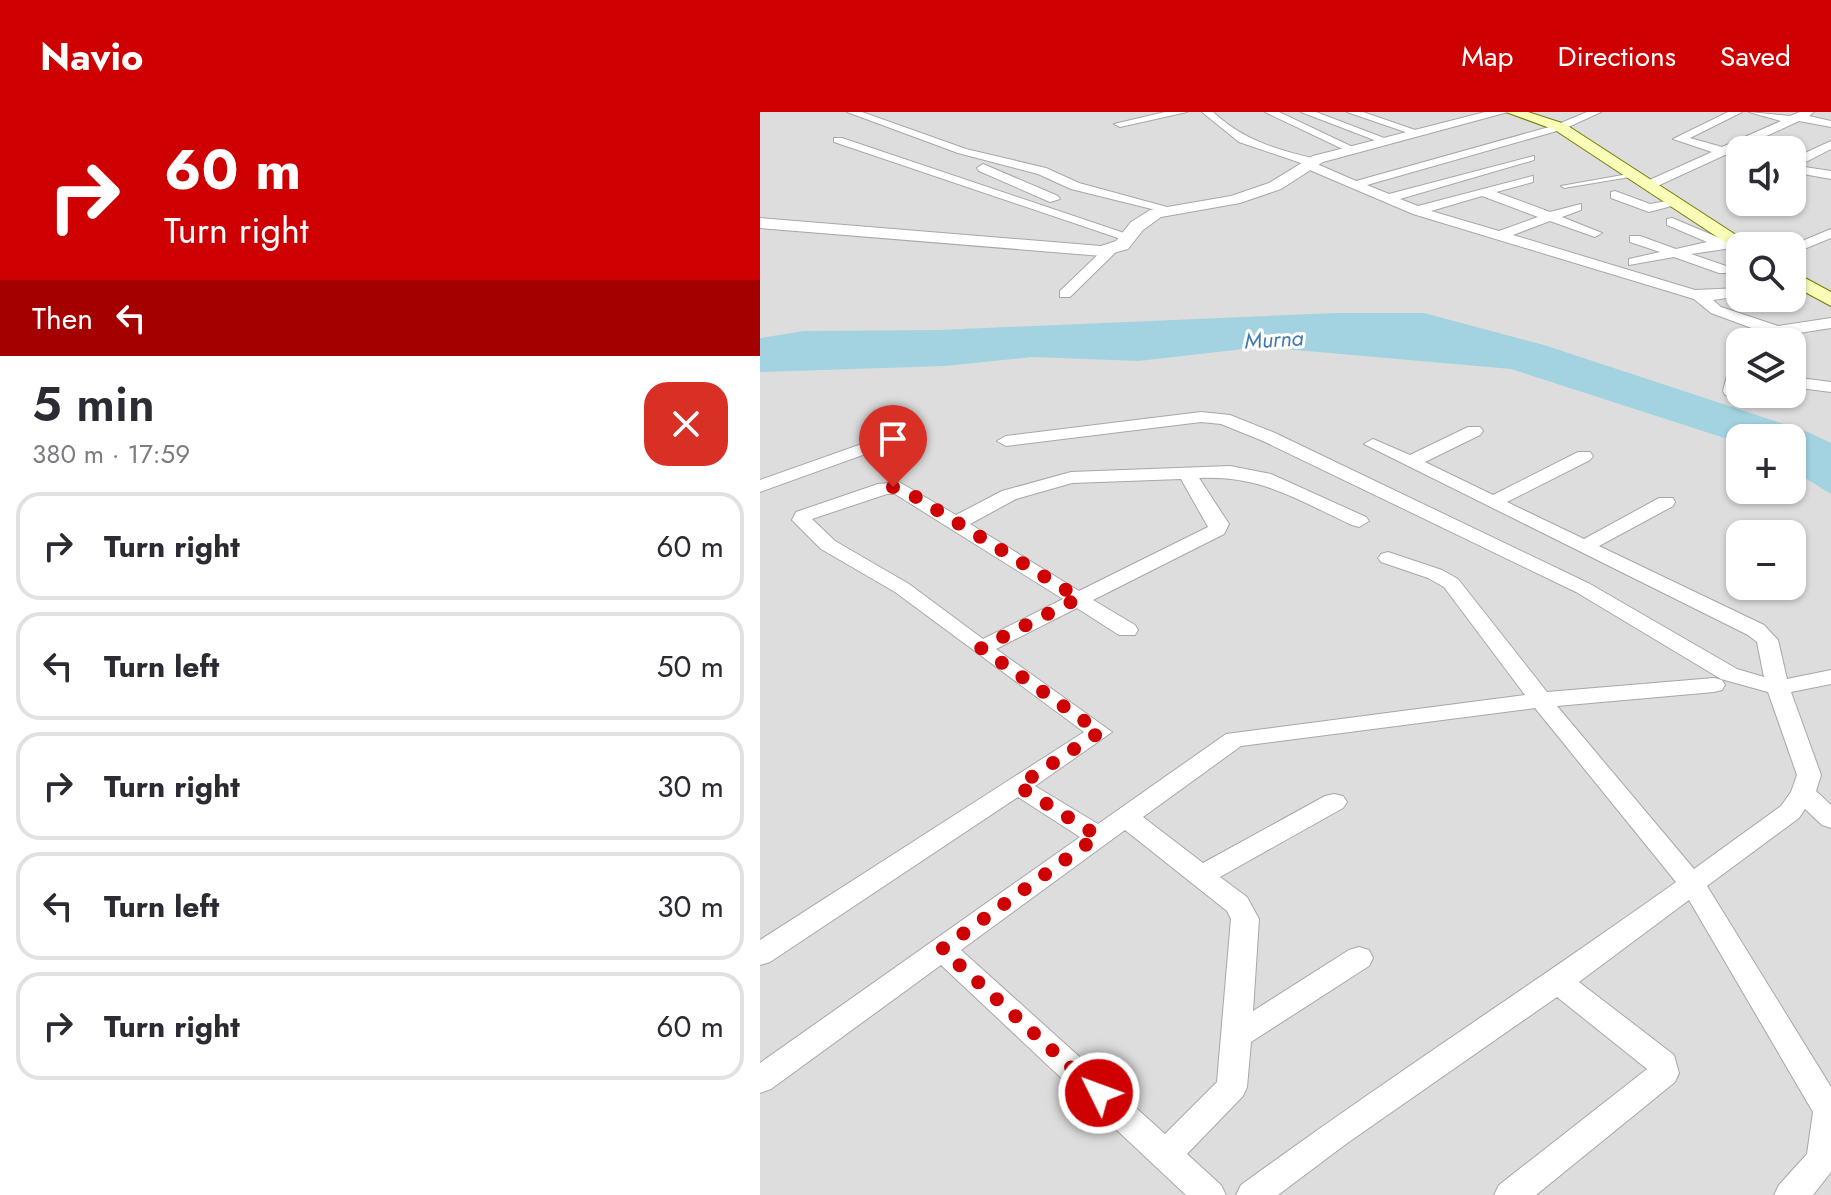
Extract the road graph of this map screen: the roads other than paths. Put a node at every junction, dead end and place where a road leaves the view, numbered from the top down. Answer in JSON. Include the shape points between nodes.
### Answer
{"nodes":[{"id":1,"x":852,"y":112,"type":"edge"},
{"id":2,"x":1182,"y":112,"type":"edge"},
{"id":3,"x":1207,"y":112,"type":"edge"},
{"id":4,"x":1270,"y":112,"type":"edge"},
{"id":5,"x":1306,"y":112,"type":"edge"},
{"id":6,"x":1352,"y":112,"type":"edge"},
{"id":7,"x":1501,"y":112,"type":"edge"},
{"id":8,"x":1513,"y":112,"type":"edge"},
{"id":9,"x":1596,"y":112,"type":"edge"},
{"id":10,"x":1737,"y":112,"type":"edge"},
{"id":11,"x":1754,"y":112,"type":"edge"},
{"id":12,"x":1799,"y":116,"type":"edge"},
{"id":13,"x":1122,"y":118,"type":"edge"},
{"id":14,"x":1831,"y":124,"type":"edge"},
{"id":15,"x":861,"y":126,"type":"dead end"},
{"id":16,"x":1560,"y":127,"type":"junction"},
{"id":17,"x":1418,"y":133,"type":"junction"},
{"id":18,"x":1386,"y":141,"type":"junction"},
{"id":19,"x":914,"y":144,"type":"junction"},
{"id":20,"x":1831,"y":144,"type":"edge"},
{"id":21,"x":898,"y":149,"type":"junction"},
{"id":22,"x":1353,"y":150,"type":"junction"},
{"id":23,"x":1723,"y":151,"type":"junction"},
{"id":24,"x":1530,"y":158,"type":"dead end"},
{"id":25,"x":1806,"y":158,"type":"edge"},
{"id":26,"x":926,"y":159,"type":"dead end"},
{"id":27,"x":1831,"y":162,"type":"edge"},
{"id":28,"x":1310,"y":164,"type":"junction"},
{"id":29,"x":1806,"y":170,"type":"edge"},
{"id":30,"x":1811,"y":171,"type":"junction"},
{"id":31,"x":1831,"y":175,"type":"edge"},
{"id":32,"x":1529,"y":179,"type":"dead end"},
{"id":33,"x":1641,"y":180,"type":"junction"},
{"id":34,"x":1354,"y":185,"type":"junction"},
{"id":35,"x":1564,"y":186,"type":"dead end"},
{"id":36,"x":1483,"y":192,"type":"junction"},
{"id":37,"x":1615,"y":195,"type":"dead end"},
{"id":38,"x":1385,"y":199,"type":"junction"},
{"id":39,"x":1677,"y":203,"type":"junction"},
{"id":40,"x":1576,"y":207,"type":"dead end"},
{"id":41,"x":1172,"y":210,"type":"junction"},
{"id":42,"x":1418,"y":211,"type":"junction"},
{"id":43,"x":1551,"y":217,"type":"junction"},
{"id":44,"x":1081,"y":221,"type":"junction"},
{"id":45,"x":1672,"y":222,"type":"dead end"},
{"id":46,"x":760,"y":223,"type":"edge"},
{"id":47,"x":1595,"y":233,"type":"dead end"},
{"id":48,"x":1831,"y":233,"type":"edge"},
{"id":49,"x":1501,"y":235,"type":"junction"},
{"id":50,"x":1726,"y":239,"type":"edge"},
{"id":51,"x":1121,"y":242,"type":"junction"},
{"id":52,"x":1726,"y":243,"type":"edge"},
{"id":53,"x":1806,"y":244,"type":"edge"},
{"id":54,"x":1726,"y":246,"type":"edge"},
{"id":55,"x":1691,"y":248,"type":"junction"},
{"id":56,"x":1673,"y":252,"type":"junction"},
{"id":57,"x":1634,"y":262,"type":"dead end"},
{"id":58,"x":1724,"y":270,"type":"dead end"},
{"id":59,"x":1806,"y":288,"type":"edge"},
{"id":60,"x":1726,"y":293,"type":"edge"},
{"id":61,"x":1065,"y":294,"type":"dead end"},
{"id":62,"x":1700,"y":296,"type":"junction"},
{"id":63,"x":1831,"y":300,"type":"edge"},
{"id":64,"x":1831,"y":323,"type":"edge"},
{"id":65,"x":1768,"y":328,"type":"edge"},
{"id":66,"x":1797,"y":328,"type":"edge"},
{"id":67,"x":1806,"y":384,"type":"edge"},
{"id":68,"x":1831,"y":387,"type":"edge"},
{"id":69,"x":1474,"y":431,"type":"dead end"},
{"id":70,"x":890,"y":439,"type":"dead end"},
{"id":71,"x":1006,"y":441,"type":"dead end"},
{"id":72,"x":1373,"y":444,"type":"dead end"},
{"id":73,"x":1584,"y":456,"type":"dead end"},
{"id":74,"x":1411,"y":462,"type":"junction"},
{"id":75,"x":1186,"y":472,"type":"junction"},
{"id":76,"x":760,"y":486,"type":"edge"},
{"id":77,"x":1493,"y":502,"type":"junction"},
{"id":78,"x":1666,"y":502,"type":"dead end"},
{"id":79,"x":1359,"y":521,"type":"dead end"},
{"id":80,"x":958,"y":522,"type":"junction"},
{"id":81,"x":1583,"y":547,"type":"junction"},
{"id":82,"x":1388,"y":558,"type":"dead end"},
{"id":83,"x":1079,"y":598,"type":"junction"},
{"id":84,"x":1127,"y":630,"type":"dead end"},
{"id":85,"x":981,"y":648,"type":"junction"},
{"id":86,"x":1831,"y":677,"type":"edge"},
{"id":87,"x":1714,"y":685,"type":"dead end"},
{"id":88,"x":1778,"y":688,"type":"junction"},
{"id":89,"x":1541,"y":700,"type":"junction"},
{"id":90,"x":1018,"y":786,"type":"junction"},
{"id":91,"x":1803,"y":793,"type":"junction"},
{"id":92,"x":1334,"y":802,"type":"dead end"},
{"id":93,"x":1124,"y":816,"type":"junction"},
{"id":94,"x":1831,"y":819,"type":"edge"},
{"id":95,"x":1098,"y":836,"type":"junction"},
{"id":96,"x":1201,"y":876,"type":"junction"},
{"id":97,"x":1693,"y":885,"type":"junction"},
{"id":98,"x":942,"y":949,"type":"junction"},
{"id":99,"x":760,"y":954,"type":"edge"},
{"id":100,"x":1359,"y":958,"type":"dead end"},
{"id":101,"x":1558,"y":982,"type":"junction"},
{"id":102,"x":1236,"y":1036,"type":"junction"},
{"id":103,"x":760,"y":1080,"type":"edge"},
{"id":104,"x":1167,"y":1154,"type":"junction"},
{"id":105,"x":1209,"y":1195,"type":"edge"},
{"id":106,"x":1253,"y":1195,"type":"edge"},
{"id":107,"x":1511,"y":1195,"type":"edge"},
{"id":108,"x":1791,"y":1195,"type":"edge"}],
"edges":[{"from":1,"to":41,"type":"street","via":[[1069,184]]},
{"from":2,"to":13,"type":"street"},
{"from":3,"to":28,"type":"street","via":[[1230,135]]},
{"from":4,"to":22,"type":"street"},
{"from":5,"to":18,"type":"street"},
{"from":6,"to":17,"type":"street"},
{"from":7,"to":17,"type":"street"},
{"from":8,"to":16,"type":"main road"},
{"from":9,"to":16,"type":"street"},
{"from":10,"to":23,"type":"street","via":[[1679,139]]},
{"from":11,"to":12,"type":"street"},
{"from":12,"to":14,"type":"street"},
{"from":12,"to":23,"type":"street"},
{"from":15,"to":19,"type":"street"},
{"from":16,"to":33,"type":"main road"},
{"from":16,"to":34,"type":"street"},
{"from":17,"to":18,"type":"street"},
{"from":18,"to":22,"type":"street"},
{"from":19,"to":21,"type":"street"},
{"from":19,"to":44,"type":"street","via":[[1097,213]]},
{"from":20,"to":25,"type":"street"},
{"from":21,"to":26,"type":"street"},
{"from":21,"to":44,"type":"street","via":[[839,134]]},
{"from":22,"to":28,"type":"street"},
{"from":23,"to":33,"type":"street"},
{"from":24,"to":38,"type":"street"},
{"from":27,"to":30,"type":"street"},
{"from":28,"to":34,"type":"street"},
{"from":28,"to":41,"type":"street","via":[[1270,188]]},
{"from":29,"to":30,"type":"street"},
{"from":30,"to":31,"type":"street"},
{"from":32,"to":36,"type":"street"},
{"from":33,"to":35,"type":"lane"},
{"from":33,"to":39,"type":"main road"},
{"from":34,"to":38,"type":"street"},
{"from":36,"to":42,"type":"street"},
{"from":36,"to":43,"type":"street"},
{"from":37,"to":39,"type":"street","via":[[1649,208]]},
{"from":38,"to":42,"type":"street"},
{"from":39,"to":50,"type":"main road"},
{"from":40,"to":43,"type":"street"},
{"from":41,"to":51,"type":"street","via":[[1156,213]]},
{"from":42,"to":49,"type":"street"},
{"from":43,"to":47,"type":"street"},
{"from":43,"to":49,"type":"street"},
{"from":44,"to":51,"type":"street"},
{"from":45,"to":52,"type":"street"},
{"from":46,"to":51,"type":"street","via":[[1057,249],[1102,251]]},
{"from":48,"to":53,"type":"street"},
{"from":49,"to":62,"type":"street"},
{"from":51,"to":61,"type":"street"},
{"from":54,"to":55,"type":"street"},
{"from":55,"to":56,"type":"street"},
{"from":55,"to":56,"type":"street","via":[[1637,235]]},
{"from":56,"to":57,"type":"street"},
{"from":56,"to":58,"type":"street"},
{"from":59,"to":63,"type":"main road"},
{"from":60,"to":62,"type":"street"},
{"from":62,"to":65,"type":"street","via":[[1716,310]]},
{"from":64,"to":66,"type":"street"},
{"from":67,"to":68,"type":"street"},
{"from":69,"to":74,"type":"street"},
{"from":70,"to":76,"type":"street"},
{"from":71,"to":88,"type":"street","via":[[1201,417],[1224,419],[1583,588],[1729,674]]},
{"from":72,"to":74,"type":"street"},
{"from":73,"to":77,"type":"street"},
{"from":74,"to":77,"type":"street"},
{"from":75,"to":79,"type":"street","via":[[1254,474]]},
{"from":75,"to":80,"type":"street","via":[[1059,480],[1009,495]]},
{"from":75,"to":83,"type":"street","via":[[1219,524],[1217,530]]},
{"from":77,"to":81,"type":"street"},
{"from":78,"to":81,"type":"street"},
{"from":80,"to":83,"type":"street"},
{"from":80,"to":85,"type":"street","via":[[893,487],[814,510],[802,520],[828,545],[902,588]]},
{"from":81,"to":88,"type":"street","via":[[1756,630],[1767,640]]},
{"from":82,"to":89,"type":"street","via":[[1451,583]]},
{"from":83,"to":84,"type":"street"},
{"from":83,"to":85,"type":"street"},
{"from":85,"to":90,"type":"street","via":[[1100,732]]},
{"from":86,"to":88,"type":"street"},
{"from":87,"to":89,"type":"street"},
{"from":88,"to":91,"type":"street","via":[[1809,775]]},
{"from":89,"to":93,"type":"street","via":[[1234,739]]},
{"from":89,"to":97,"type":"street"},
{"from":90,"to":95,"type":"street"},
{"from":90,"to":99,"type":"street"},
{"from":91,"to":94,"type":"street"},
{"from":91,"to":97,"type":"street","via":[[1790,812]]},
{"from":92,"to":96,"type":"street"},
{"from":93,"to":95,"type":"street"},
{"from":93,"to":96,"type":"street"},
{"from":95,"to":98,"type":"street"},
{"from":96,"to":102,"type":"street","via":[[1237,904],[1245,919]]},
{"from":97,"to":101,"type":"street"},
{"from":97,"to":108,"type":"street","via":[[1829,1111],[1827,1149],[1815,1172]]},
{"from":98,"to":103,"type":"street"},
{"from":98,"to":104,"type":"street"},
{"from":100,"to":102,"type":"street"},
{"from":101,"to":106,"type":"street"},
{"from":101,"to":107,"type":"street","via":[[1665,1069]]},
{"from":102,"to":104,"type":"street","via":[[1228,1094]]},
{"from":104,"to":105,"type":"street"}]}
